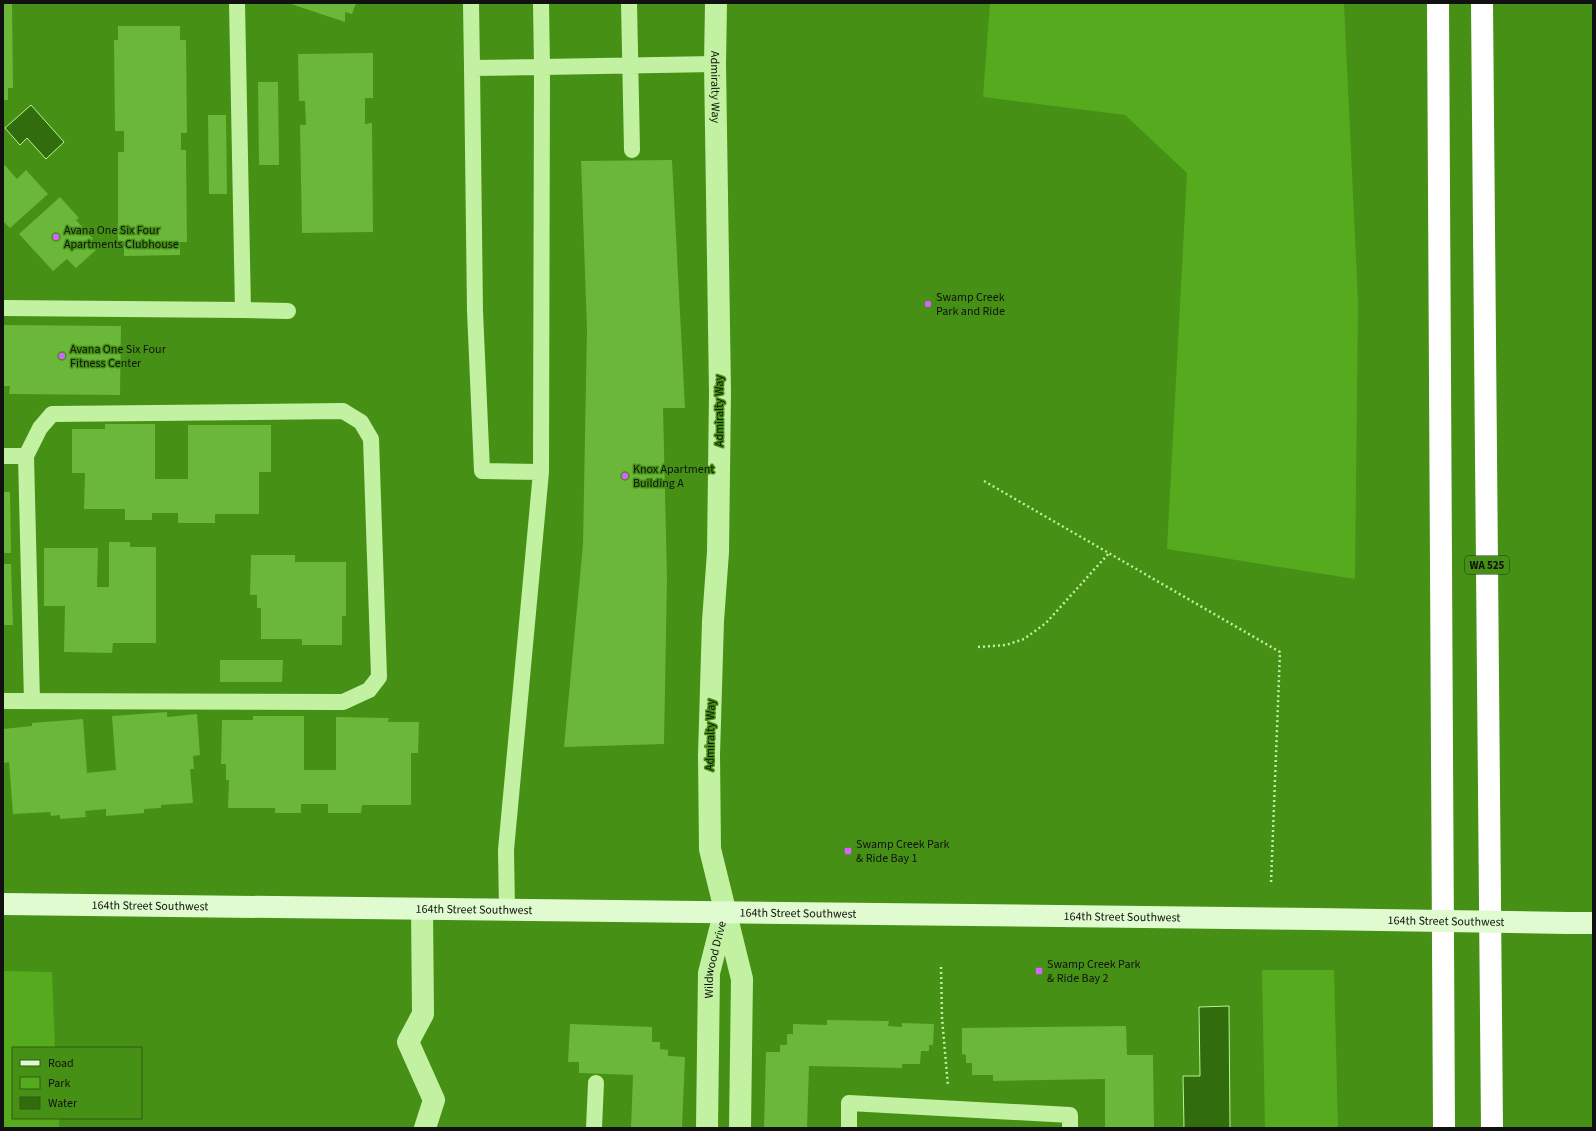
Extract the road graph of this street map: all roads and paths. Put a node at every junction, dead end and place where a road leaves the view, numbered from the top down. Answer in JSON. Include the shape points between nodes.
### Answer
{"nodes":[{"id":1,"x":237,"y":3,"type":"edge"},
{"id":2,"x":471,"y":3,"type":"edge"},
{"id":3,"x":541,"y":3,"type":"edge"},
{"id":4,"x":629,"y":3,"type":"edge"},
{"id":5,"x":716,"y":3,"type":"edge"},
{"id":6,"x":1438,"y":3,"type":"edge"},
{"id":7,"x":1482,"y":3,"type":"edge"},
{"id":8,"x":715,"y":64,"type":"junction"},
{"id":9,"x":630,"y":65,"type":"junction"},
{"id":10,"x":542,"y":67,"type":"junction"},
{"id":11,"x":472,"y":68,"type":"junction"},
{"id":12,"x":632,"y":150,"type":"dead end"},
{"id":13,"x":3,"y":308,"type":"edge"},
{"id":14,"x":243,"y":310,"type":"junction"},
{"id":15,"x":288,"y":311,"type":"dead end"},
{"id":16,"x":3,"y":456,"type":"edge"},
{"id":17,"x":26,"y":456,"type":"junction"},
{"id":18,"x":542,"y":472,"type":"junction"},
{"id":19,"x":984,"y":480,"type":"dead end"},
{"id":20,"x":1110,"y":552,"type":"junction"},
{"id":21,"x":978,"y":646,"type":"dead end"},
{"id":22,"x":3,"y":701,"type":"edge"},
{"id":23,"x":32,"y":701,"type":"junction"},
{"id":24,"x":1271,"y":883,"type":"dead end"},
{"id":25,"x":3,"y":904,"type":"edge"},
{"id":26,"x":422,"y":909,"type":"junction"},
{"id":27,"x":507,"y":910,"type":"junction"},
{"id":28,"x":725,"y":913,"type":"junction"},
{"id":29,"x":1593,"y":923,"type":"edge"},
{"id":30,"x":941,"y":967,"type":"dead end"},
{"id":31,"x":596,"y":1083,"type":"dead end"},
{"id":32,"x":949,"y":1108,"type":"junction"},
{"id":33,"x":425,"y":1128,"type":"edge"},
{"id":34,"x":594,"y":1128,"type":"edge"},
{"id":35,"x":707,"y":1128,"type":"edge"},
{"id":36,"x":740,"y":1128,"type":"edge"},
{"id":37,"x":849,"y":1128,"type":"edge"},
{"id":38,"x":1070,"y":1128,"type":"edge"},
{"id":39,"x":1444,"y":1128,"type":"edge"},
{"id":40,"x":1492,"y":1128,"type":"edge"}],
"edges":[{"from":1,"to":14,"type":"lane"},
{"from":2,"to":11,"type":"lane"},
{"from":3,"to":10,"type":"lane"},
{"from":4,"to":9,"type":"lane"},
{"from":5,"to":8,"type":"street","name":"Admiralty Way"},
{"from":6,"to":39,"type":"highway"},
{"from":7,"to":40,"type":"highway","number":"WA 525"},
{"from":8,"to":9,"type":"lane"},
{"from":8,"to":28,"type":"street","name":"Admiralty Way","via":[[720,392],[718,552],[709,755],[710,849]]},
{"from":9,"to":10,"type":"lane"},
{"from":9,"to":12,"type":"lane"},
{"from":10,"to":11,"type":"lane"},
{"from":10,"to":18,"type":"lane"},
{"from":11,"to":18,"type":"lane","via":[[475,311],[482,471]]},
{"from":13,"to":14,"type":"lane"},
{"from":14,"to":15,"type":"lane"},
{"from":16,"to":17,"type":"lane"},
{"from":17,"to":23,"type":"lane"},
{"from":17,"to":23,"type":"lane","via":[[40,428],[52,414],[343,411],[361,422],[371,439],[379,677],[368,690],[343,702]]},
{"from":18,"to":27,"type":"lane","via":[[506,850]]},
{"from":19,"to":20,"type":"path"},
{"from":20,"to":21,"type":"path","via":[[1046,622],[1024,639],[1006,645]]},
{"from":20,"to":24,"type":"path","via":[[1280,652]]},
{"from":22,"to":23,"type":"lane"},
{"from":25,"to":26,"type":"main road","name":"164th Street Southwest"},
{"from":26,"to":27,"type":"main road","name":"164th Street Southwest"},
{"from":26,"to":33,"type":"street","via":[[424,1014],[408,1042],[434,1100]]},
{"from":27,"to":28,"type":"main road","name":"164th Street Southwest"},
{"from":28,"to":29,"type":"main road","name":"164th Street Southwest","bridge":true},
{"from":28,"to":35,"type":"street","name":"Wildwood Drive","via":[[709,973]]},
{"from":28,"to":36,"type":"street","name":"Wildwood Drive","via":[[742,979]]},
{"from":30,"to":32,"type":"path"},
{"from":31,"to":34,"type":"lane"},
{"from":32,"to":37,"type":"lane","via":[[849,1103]]},
{"from":32,"to":38,"type":"lane","via":[[1070,1115]]}]}
